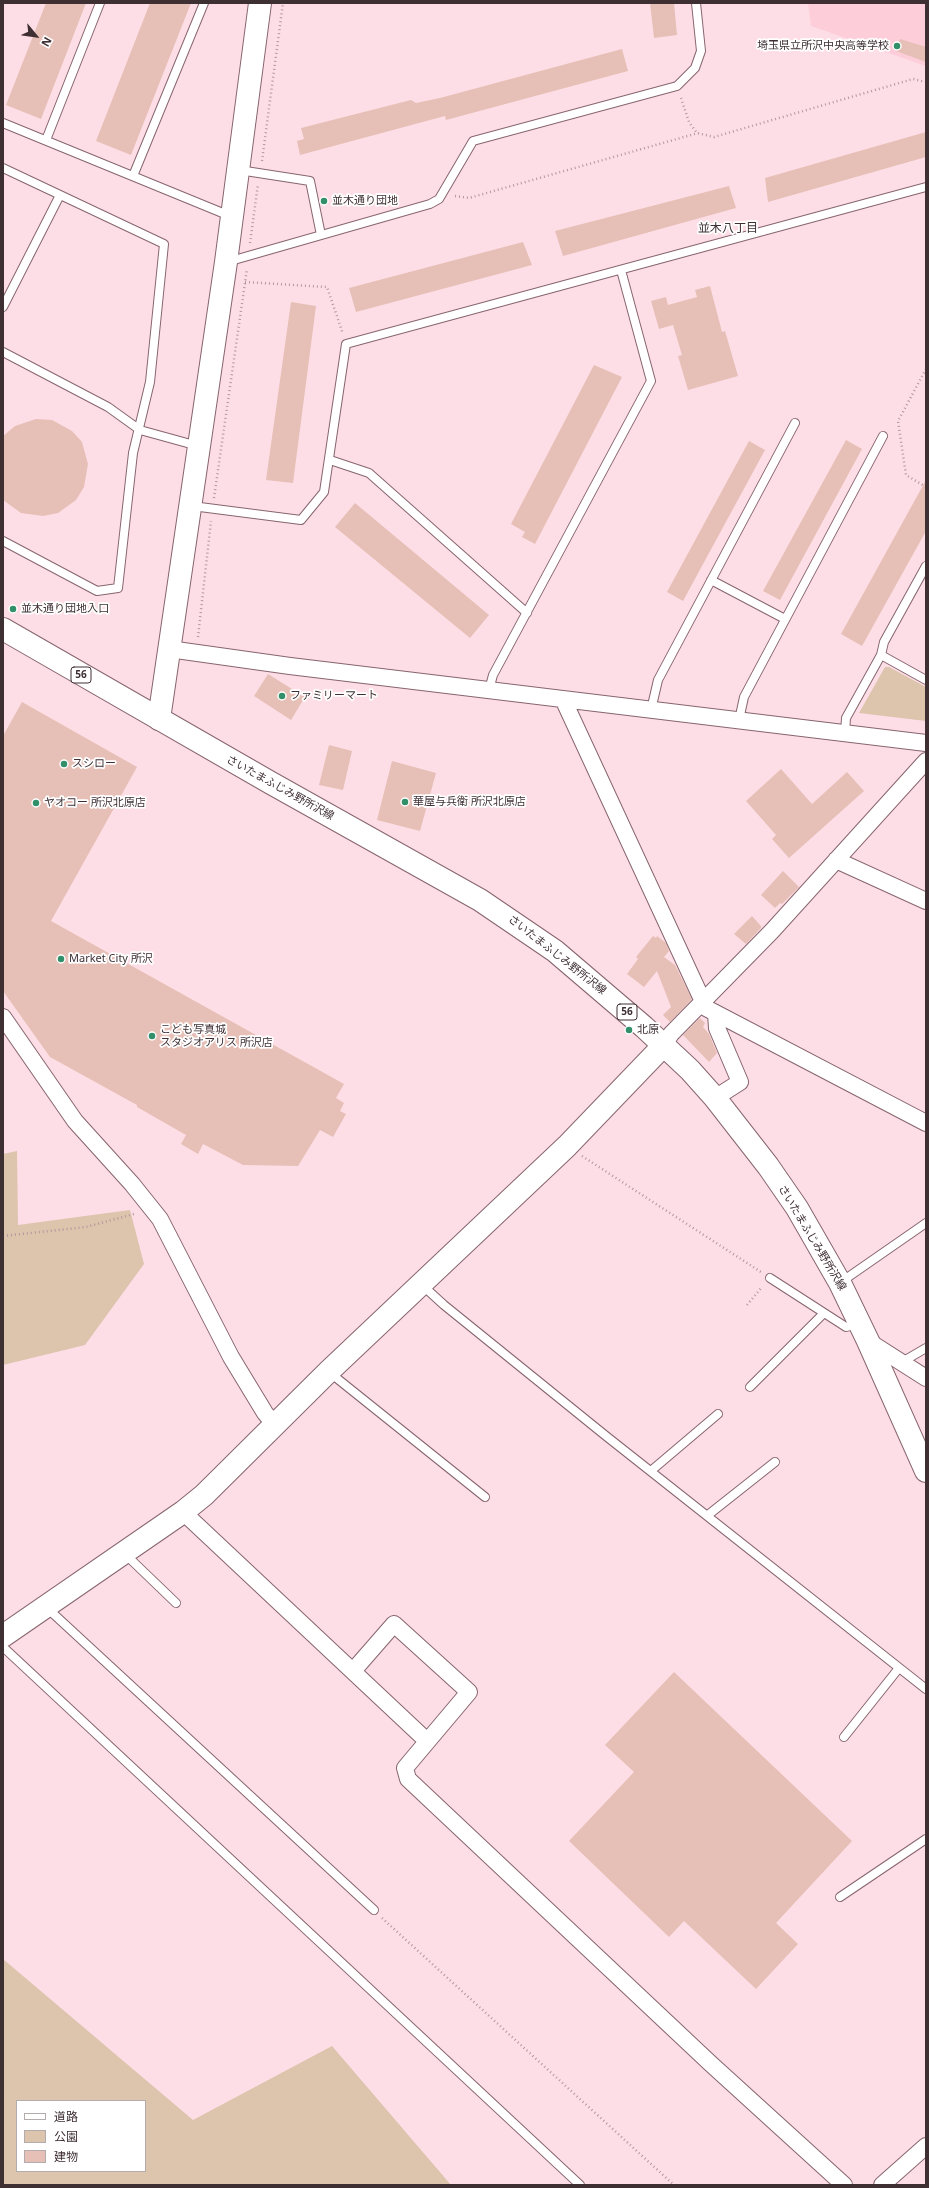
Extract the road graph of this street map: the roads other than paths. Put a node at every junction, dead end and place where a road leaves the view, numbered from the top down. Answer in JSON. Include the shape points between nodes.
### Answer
{"nodes":[{"id":1,"x":100,"y":3,"type":"edge"},
{"id":2,"x":204,"y":3,"type":"edge"},
{"id":3,"x":260,"y":3,"type":"edge"},
{"id":4,"x":696,"y":3,"type":"edge"},
{"id":5,"x":3,"y":123,"type":"edge"},
{"id":6,"x":46,"y":140,"type":"junction"},
{"id":7,"x":3,"y":168,"type":"edge"},
{"id":8,"x":238,"y":170,"type":"junction"},
{"id":9,"x":133,"y":176,"type":"junction"},
{"id":10,"x":926,"y":187,"type":"edge"},
{"id":11,"x":60,"y":195,"type":"junction"},
{"id":12,"x":231,"y":217,"type":"junction"},
{"id":13,"x":321,"y":235,"type":"junction"},
{"id":14,"x":226,"y":262,"type":"junction"},
{"id":15,"x":621,"y":270,"type":"junction"},
{"id":16,"x":3,"y":307,"type":"edge"},
{"id":17,"x":3,"y":352,"type":"edge"},
{"id":18,"x":796,"y":423,"type":"dead end"},
{"id":19,"x":140,"y":430,"type":"junction"},
{"id":20,"x":883,"y":436,"type":"dead end"},
{"id":21,"x":198,"y":446,"type":"junction"},
{"id":22,"x":330,"y":460,"type":"junction"},
{"id":23,"x":189,"y":506,"type":"junction"},
{"id":24,"x":3,"y":541,"type":"edge"},
{"id":25,"x":926,"y":566,"type":"edge"},
{"id":26,"x":711,"y":580,"type":"junction"},
{"id":27,"x":527,"y":613,"type":"junction"},
{"id":28,"x":785,"y":619,"type":"junction"},
{"id":29,"x":3,"y":629,"type":"edge"},
{"id":30,"x":169,"y":649,"type":"junction"},
{"id":31,"x":881,"y":655,"type":"junction"},
{"id":32,"x":926,"y":680,"type":"edge"},
{"id":33,"x":489,"y":690,"type":"junction"},
{"id":34,"x":563,"y":699,"type":"junction"},
{"id":35,"x":651,"y":710,"type":"junction"},
{"id":36,"x":159,"y":719,"type":"junction"},
{"id":37,"x":739,"y":720,"type":"junction"},
{"id":38,"x":845,"y":733,"type":"junction"},
{"id":39,"x":926,"y":742,"type":"edge"},
{"id":40,"x":926,"y":761,"type":"edge"},
{"id":41,"x":836,"y":860,"type":"junction"},
{"id":42,"x":926,"y":901,"type":"edge"},
{"id":43,"x":703,"y":1000,"type":"junction"},
{"id":44,"x":716,"y":1014,"type":"junction"},
{"id":45,"x":3,"y":1016,"type":"edge"},
{"id":46,"x":664,"y":1045,"type":"junction"},
{"id":47,"x":715,"y":1098,"type":"junction"},
{"id":48,"x":926,"y":1124,"type":"edge"},
{"id":49,"x":926,"y":1223,"type":"edge"},
{"id":50,"x":770,"y":1278,"type":"road end"},
{"id":51,"x":840,"y":1282,"type":"junction"},
{"id":52,"x":420,"y":1283,"type":"junction"},
{"id":53,"x":824,"y":1313,"type":"junction"},
{"id":54,"x":864,"y":1332,"type":"junction"},
{"id":55,"x":926,"y":1348,"type":"edge"},
{"id":56,"x":902,"y":1362,"type":"junction"},
{"id":57,"x":328,"y":1372,"type":"junction"},
{"id":58,"x":926,"y":1378,"type":"edge"},
{"id":59,"x":750,"y":1387,"type":"dead end"},
{"id":60,"x":718,"y":1414,"type":"dead end"},
{"id":61,"x":274,"y":1424,"type":"junction"},
{"id":62,"x":775,"y":1462,"type":"dead end"},
{"id":63,"x":652,"y":1470,"type":"junction"},
{"id":64,"x":926,"y":1471,"type":"edge"},
{"id":65,"x":485,"y":1497,"type":"dead end"},
{"id":66,"x":182,"y":1512,"type":"junction"},
{"id":67,"x":708,"y":1516,"type":"junction"},
{"id":68,"x":124,"y":1552,"type":"junction"},
{"id":69,"x":176,"y":1604,"type":"dead end"},
{"id":70,"x":46,"y":1606,"type":"junction"},
{"id":71,"x":3,"y":1636,"type":"edge"},
{"id":72,"x":3,"y":1647,"type":"edge"},
{"id":73,"x":899,"y":1668,"type":"junction"},
{"id":74,"x":353,"y":1671,"type":"junction"},
{"id":75,"x":926,"y":1689,"type":"edge"},
{"id":76,"x":844,"y":1737,"type":"dead end"},
{"id":77,"x":427,"y":1741,"type":"junction"},
{"id":78,"x":926,"y":1840,"type":"edge"},
{"id":79,"x":840,"y":1897,"type":"dead end"},
{"id":80,"x":374,"y":1910,"type":"road end"},
{"id":81,"x":926,"y":2146,"type":"edge"},
{"id":82,"x":580,"y":2185,"type":"edge"},
{"id":83,"x":844,"y":2185,"type":"edge"},
{"id":84,"x":882,"y":2185,"type":"edge"}],
"edges":[{"from":1,"to":6,"type":"lane"},
{"from":2,"to":9,"type":"lane"},
{"from":3,"to":8,"type":"street"},
{"from":4,"to":13,"type":"lane","via":[[701,51],[695,68],[676,86],[473,141],[439,199],[430,204]]},
{"from":5,"to":6,"type":"lane"},
{"from":6,"to":9,"type":"lane"},
{"from":7,"to":11,"type":"lane"},
{"from":8,"to":12,"type":"street"},
{"from":8,"to":13,"type":"lane","via":[[310,181]]},
{"from":9,"to":12,"type":"lane"},
{"from":10,"to":15,"type":"lane"},
{"from":11,"to":16,"type":"lane"},
{"from":11,"to":19,"type":"lane","via":[[164,244],[150,382]]},
{"from":12,"to":14,"type":"street"},
{"from":13,"to":14,"type":"lane"},
{"from":14,"to":21,"type":"street"},
{"from":15,"to":22,"type":"lane","via":[[346,344]]},
{"from":15,"to":27,"type":"lane","via":[[651,381]]},
{"from":17,"to":19,"type":"lane","via":[[108,407]]},
{"from":18,"to":26,"type":"lane"},
{"from":19,"to":21,"type":"lane"},
{"from":19,"to":24,"type":"lane","via":[[133,454],[118,588],[97,591]]},
{"from":20,"to":28,"type":"lane"},
{"from":21,"to":23,"type":"street"},
{"from":22,"to":23,"type":"lane","via":[[324,492],[301,520]]},
{"from":22,"to":27,"type":"lane","via":[[369,473]]},
{"from":23,"to":30,"type":"street"},
{"from":25,"to":31,"type":"lane","via":[[884,642]]},
{"from":26,"to":28,"type":"lane"},
{"from":26,"to":35,"type":"lane","via":[[658,680]]},
{"from":27,"to":33,"type":"lane","via":[[493,675]]},
{"from":28,"to":37,"type":"lane","via":[[744,697]]},
{"from":29,"to":36,"type":"street","name":"さいたまふじみ野所沢線","number":"56"},
{"from":30,"to":33,"type":"street"},
{"from":30,"to":36,"type":"street"},
{"from":31,"to":32,"type":"lane"},
{"from":31,"to":38,"type":"lane","via":[[846,718]]},
{"from":33,"to":34,"type":"street"},
{"from":34,"to":35,"type":"street"},
{"from":34,"to":43,"type":"street"},
{"from":35,"to":37,"type":"street"},
{"from":36,"to":46,"type":"street","name":"さいたまふじみ野所沢線","number":"56","via":[[509,918],[592,981]]},
{"from":37,"to":38,"type":"street"},
{"from":38,"to":39,"type":"street"},
{"from":40,"to":41,"type":"street"},
{"from":41,"to":42,"type":"street"},
{"from":41,"to":43,"type":"street","via":[[772,931]]},
{"from":43,"to":44,"type":"street","via":[[706,1008]]},
{"from":43,"to":46,"type":"street"},
{"from":44,"to":47,"type":"street","via":[[717,1028],[740,1082]]},
{"from":44,"to":48,"type":"street"},
{"from":45,"to":61,"type":"street","via":[[75,1121],[152,1208],[177,1250],[231,1357]]},
{"from":46,"to":47,"type":"street","name":"さいたまふじみ野所沢線","number":"56"},
{"from":46,"to":52,"type":"street","via":[[567,1146]]},
{"from":47,"to":51,"type":"street","name":"さいたまふじみ野所沢線","number":"56","via":[[797,1208]]},
{"from":49,"to":51,"type":"lane"},
{"from":50,"to":53,"type":"lane"},
{"from":51,"to":54,"type":"street","name":"さいたまふじみ野所沢線","number":"56"},
{"from":52,"to":57,"type":"street"},
{"from":52,"to":63,"type":"lane","via":[[480,1334]]},
{"from":53,"to":54,"type":"lane","via":[[846,1327]]},
{"from":53,"to":59,"type":"lane"},
{"from":54,"to":56,"type":"street"},
{"from":54,"to":64,"type":"street","name":"さいたまふじみ野所沢線","number":"56"},
{"from":55,"to":56,"type":"lane"},
{"from":56,"to":58,"type":"street"},
{"from":57,"to":61,"type":"street"},
{"from":57,"to":65,"type":"lane"},
{"from":60,"to":63,"type":"lane"},
{"from":61,"to":66,"type":"street","via":[[223,1478]]},
{"from":62,"to":67,"type":"lane"},
{"from":63,"to":67,"type":"lane"},
{"from":66,"to":68,"type":"street"},
{"from":66,"to":74,"type":"street"},
{"from":67,"to":73,"type":"lane"},
{"from":68,"to":69,"type":"lane"},
{"from":68,"to":70,"type":"street"},
{"from":70,"to":71,"type":"street"},
{"from":70,"to":80,"type":"lane"},
{"from":72,"to":82,"type":"lane"},
{"from":73,"to":75,"type":"lane"},
{"from":73,"to":76,"type":"lane"},
{"from":74,"to":77,"type":"street"},
{"from":74,"to":77,"type":"street","via":[[394,1624],[469,1692]]},
{"from":77,"to":83,"type":"street","via":[[405,1768],[408,1779],[711,2064]]},
{"from":78,"to":79,"type":"lane"},
{"from":81,"to":84,"type":"street"}]}
